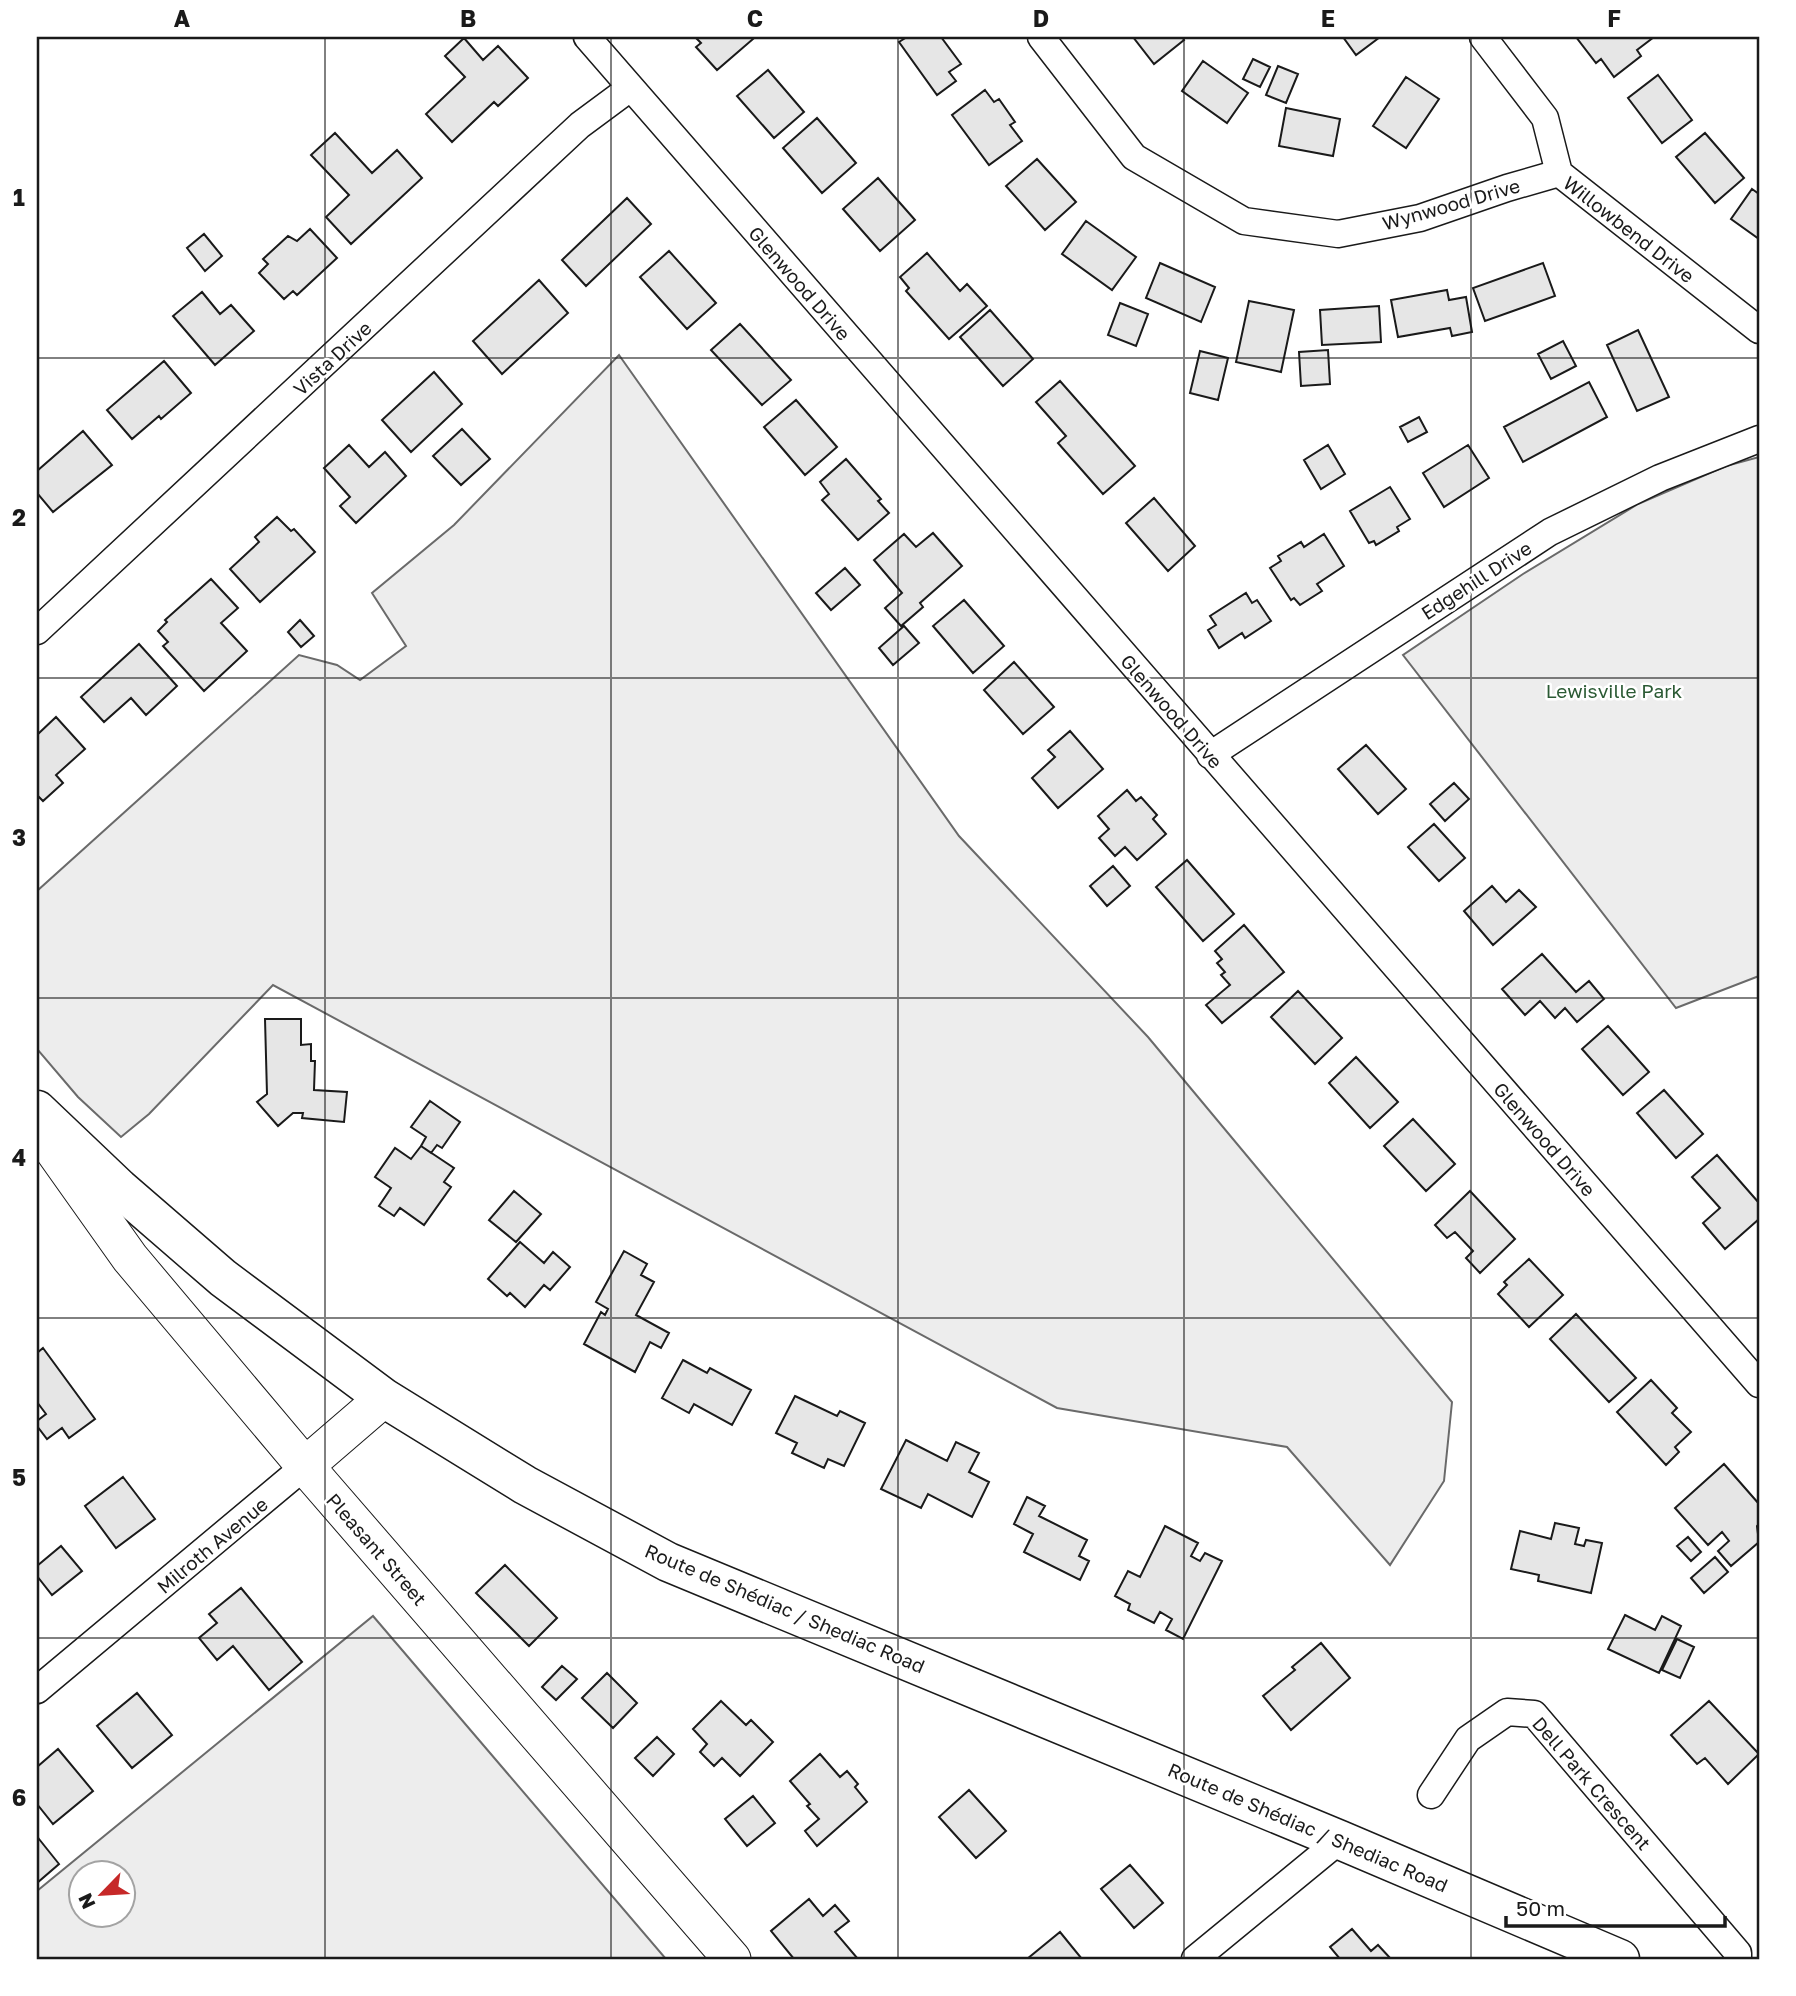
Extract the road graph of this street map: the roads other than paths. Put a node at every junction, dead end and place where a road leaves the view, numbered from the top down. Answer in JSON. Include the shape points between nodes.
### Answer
{"nodes":[{"id":1,"x":587,"y":37,"type":"edge"},
{"id":2,"x":1041,"y":37,"type":"edge"},
{"id":3,"x":1483,"y":37,"type":"edge"},
{"id":4,"x":630,"y":88,"type":"junction"},
{"id":5,"x":1559,"y":173,"type":"junction"},
{"id":6,"x":1759,"y":330,"type":"edge"},
{"id":7,"x":1759,"y":439,"type":"edge"},
{"id":8,"x":37,"y":631,"type":"edge"},
{"id":9,"x":1210,"y":755,"type":"junction"},
{"id":10,"x":37,"y":1110,"type":"edge"},
{"id":11,"x":37,"y":1127,"type":"edge"},
{"id":12,"x":1759,"y":1384,"type":"edge"},
{"id":13,"x":384,"y":1398,"type":"junction"},
{"id":14,"x":305,"y":1466,"type":"junction"},
{"id":15,"x":37,"y":1690,"type":"edge"},
{"id":16,"x":1431,"y":1795,"type":"dead end"},
{"id":17,"x":1340,"y":1840,"type":"junction"},
{"id":18,"x":732,"y":1959,"type":"edge"},
{"id":19,"x":1195,"y":1959,"type":"edge"},
{"id":20,"x":1620,"y":1959,"type":"edge"},
{"id":21,"x":1738,"y":1959,"type":"edge"}],
"edges":[{"from":1,"to":4,"type":"street","name":"Glenwood Drive"},
{"from":2,"to":5,"type":"street","name":"Wynwood Drive","via":[[1134,157],[1244,221],[1338,234],[1420,218]]},
{"from":3,"to":5,"type":"street","name":"Willowbend Drive","via":[[1545,118]]},
{"from":4,"to":8,"type":"street","name":"Vista Drive","via":[[580,125]]},
{"from":4,"to":9,"type":"street","name":"Glenwood Drive"},
{"from":5,"to":6,"type":"street","name":"Willowbend Drive"},
{"from":7,"to":9,"type":"street","name":"Edgehill Drive","via":[[1660,478],[1550,531]]},
{"from":9,"to":12,"type":"street","name":"Glenwood Drive"},
{"from":10,"to":13,"type":"main road","name":"Route de Shédiac / Shediac Road","via":[[223,1278]]},
{"from":11,"to":14,"type":"street","name":"Pleasant Street","via":[[130,1258]]},
{"from":13,"to":14,"type":"street","name":"Milroth Avenue"},
{"from":13,"to":17,"type":"main road","name":"Route de Shédiac / Shediac Road","via":[[524,1485],[668,1562]]},
{"from":14,"to":15,"type":"street","name":"Milroth Avenue"},
{"from":14,"to":18,"type":"street","name":"Pleasant Street"},
{"from":16,"to":21,"type":"street","name":"Dell Park Crescent","via":[[1468,1739],[1507,1712],[1534,1714],[1738,1953]]},
{"from":17,"to":19,"type":"street"},
{"from":17,"to":20,"type":"main road","name":"Route de Shédiac / Shediac Road"}]}
